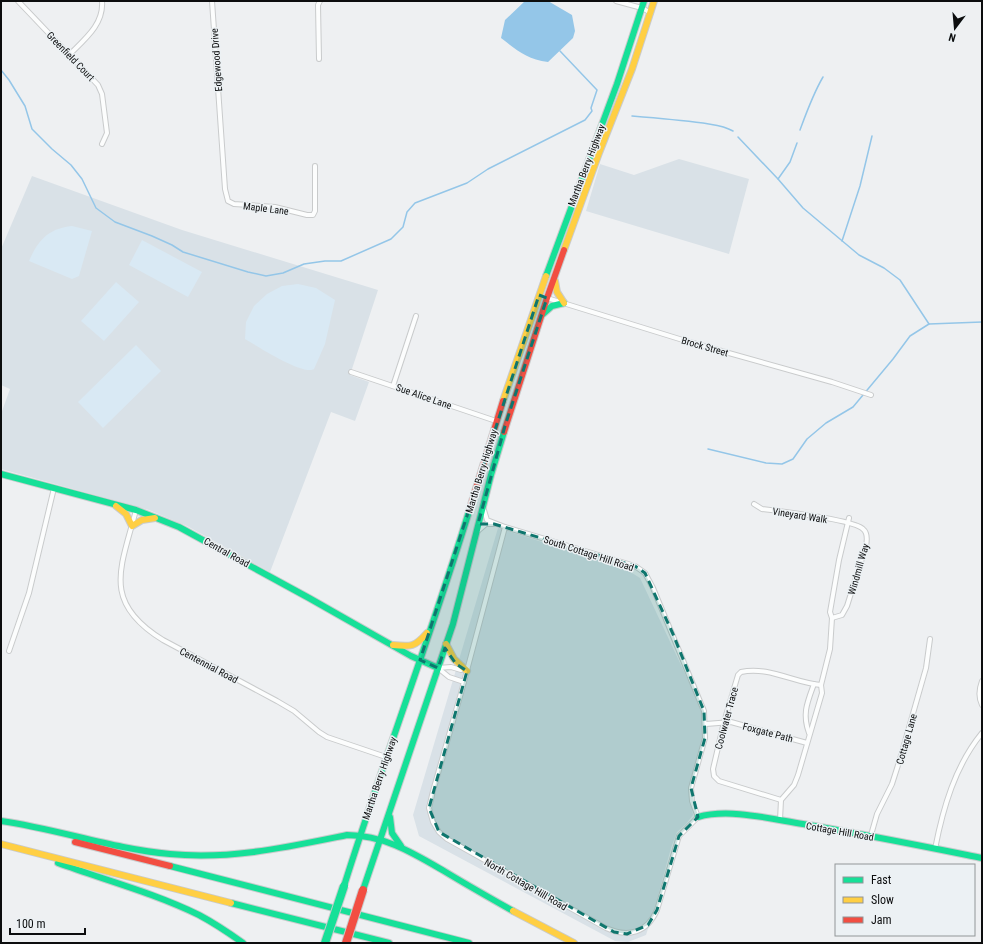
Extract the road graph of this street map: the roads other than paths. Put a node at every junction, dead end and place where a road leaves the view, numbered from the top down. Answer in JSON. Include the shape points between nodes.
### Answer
{"nodes":[{"id":1,"x":18,"y":1,"type":"edge"},
{"id":2,"x":102,"y":1,"type":"edge"},
{"id":3,"x":212,"y":1,"type":"edge"},
{"id":4,"x":320,"y":1,"type":"edge"},
{"id":5,"x":616,"y":1,"type":"edge"},
{"id":6,"x":654,"y":1,"type":"edge"},
{"id":7,"x":643,"y":5,"type":"edge"},
{"id":8,"x":651,"y":13,"type":"junction"},
{"id":9,"x":70,"y":54,"type":"junction"},
{"id":10,"x":319,"y":59,"type":"dead end"},
{"id":11,"x":220,"y":120,"type":"joint"},
{"id":12,"x":102,"y":144,"type":"dead end"},
{"id":13,"x":315,"y":166,"type":"dead end"},
{"id":14,"x":555,"y":276,"type":"junction"},
{"id":15,"x":539,"y":296,"type":"junction"},
{"id":16,"x":548,"y":298,"type":"junction"},
{"id":17,"x":564,"y":303,"type":"junction"},
{"id":18,"x":542,"y":315,"type":"junction"},
{"id":19,"x":416,"y":316,"type":"dead end"},
{"id":20,"x":351,"y":372,"type":"dead end"},
{"id":21,"x":393,"y":386,"type":"junction"},
{"id":22,"x":871,"y":395,"type":"dead end"},
{"id":23,"x":496,"y":422,"type":"junction"},
{"id":24,"x":505,"y":426,"type":"junction"},
{"id":25,"x":1,"y":474,"type":"edge"},
{"id":26,"x":54,"y":488,"type":"junction"},
{"id":27,"x":114,"y":504,"type":"junction"},
{"id":28,"x":754,"y":504,"type":"dead end"},
{"id":29,"x":483,"y":505,"type":"junction"},
{"id":30,"x":136,"y":510,"type":"junction"},
{"id":31,"x":156,"y":517,"type":"junction"},
{"id":32,"x":848,"y":520,"type":"junction"},
{"id":33,"x":494,"y":524,"type":"junction"},
{"id":34,"x":132,"y":526,"type":"junction"},
{"id":35,"x":505,"y":527,"type":"junction"},
{"id":36,"x":476,"y":533,"type":"junction"},
{"id":37,"x":832,"y":618,"type":"junction"},
{"id":38,"x":429,"y":631,"type":"junction"},
{"id":39,"x":930,"y":639,"type":"dead end"},
{"id":40,"x":446,"y":644,"type":"junction"},
{"id":41,"x":393,"y":645,"type":"junction"},
{"id":42,"x":9,"y":651,"type":"dead end"},
{"id":43,"x":420,"y":660,"type":"junction"},
{"id":44,"x":438,"y":668,"type":"junction"},
{"id":45,"x":466,"y":671,"type":"junction"},
{"id":46,"x":982,"y":681,"type":"edge"},
{"id":47,"x":464,"y":682,"type":"junction"},
{"id":48,"x":814,"y":684,"type":"junction"},
{"id":49,"x":821,"y":685,"type":"junction"},
{"id":50,"x":982,"y":705,"type":"edge"},
{"id":51,"x":724,"y":722,"type":"junction"},
{"id":52,"x":706,"y":724,"type":"junction"},
{"id":53,"x":809,"y":733,"type":"junction"},
{"id":54,"x":982,"y":733,"type":"edge"},
{"id":55,"x":807,"y":743,"type":"junction"},
{"id":56,"x":386,"y":757,"type":"junction"},
{"id":57,"x":781,"y":800,"type":"junction"},
{"id":58,"x":390,"y":810,"type":"junction"},
{"id":59,"x":698,"y":818,"type":"junction"},
{"id":60,"x":780,"y":820,"type":"junction"},
{"id":61,"x":1,"y":822,"type":"edge"},
{"id":62,"x":360,"y":835,"type":"junction"},
{"id":63,"x":871,"y":835,"type":"junction"},
{"id":64,"x":380,"y":838,"type":"junction"},
{"id":65,"x":1,"y":844,"type":"edge"},
{"id":66,"x":935,"y":849,"type":"junction"},
{"id":67,"x":25,"y":850,"type":"junction"},
{"id":68,"x":407,"y":850,"type":"junction"},
{"id":69,"x":982,"y":858,"type":"edge"},
{"id":70,"x":243,"y":943,"type":"edge"},
{"id":71,"x":325,"y":943,"type":"edge"},
{"id":72,"x":346,"y":943,"type":"edge"},
{"id":73,"x":389,"y":943,"type":"edge"},
{"id":74,"x":469,"y":943,"type":"edge"},
{"id":75,"x":574,"y":943,"type":"edge"}],
"edges":[{"from":1,"to":9,"type":"street","name":"Greenfield Court"},
{"from":2,"to":9,"type":"street","via":[[100,16],[92,32]]},
{"from":3,"to":11,"type":"street","name":"Edgewood Drive"},
{"from":4,"to":10,"type":"street"},
{"from":5,"to":7,"type":"street"},
{"from":6,"to":8,"type":"main road","name":"Martha Berry Highway"},
{"from":7,"to":8,"type":"street"},
{"from":7,"to":15,"type":"main road","name":"Martha Berry Highway","via":[[617,84]]},
{"from":8,"to":14,"type":"main road","name":"Martha Berry Highway"},
{"from":9,"to":12,"type":"street","name":"Greenfield Court","via":[[98,85],[102,94],[107,133]]},
{"from":11,"to":13,"type":"street","name":"Maple Lane","via":[[225,189],[230,203],[275,207],[314,215]]},
{"from":14,"to":16,"type":"main road","name":"Martha Berry Highway"},
{"from":14,"to":17,"type":"main road","via":[[557,292]]},
{"from":15,"to":16,"type":"street","name":"Brock Street"},
{"from":15,"to":23,"type":"main road","name":"Martha Berry Highway"},
{"from":16,"to":17,"type":"street","name":"Brock Street"},
{"from":16,"to":18,"type":"main road","name":"Martha Berry Highway"},
{"from":17,"to":18,"type":"main road","via":[[552,306]]},
{"from":17,"to":22,"type":"street","name":"Brock Street"},
{"from":18,"to":24,"type":"main road","name":"Martha Berry Highway"},
{"from":19,"to":21,"type":"street"},
{"from":20,"to":21,"type":"street","name":"Sue Alice Lane"},
{"from":21,"to":23,"type":"street","name":"Sue Alice Lane"},
{"from":23,"to":24,"type":"main road"},
{"from":23,"to":38,"type":"main road","name":"Martha Berry Highway","via":[[454,560]]},
{"from":24,"to":29,"type":"main road","name":"Martha Berry Highway"},
{"from":25,"to":26,"type":"main road","name":"Central Road"},
{"from":26,"to":27,"type":"main road","name":"Central Road"},
{"from":26,"to":42,"type":"street","via":[[29,593]]},
{"from":27,"to":30,"type":"main road","name":"Central Road"},
{"from":27,"to":34,"type":"main road","via":[[126,514]]},
{"from":28,"to":32,"type":"street","name":"Vineyard Walk","via":[[762,509]]},
{"from":29,"to":33,"type":"street","via":[[487,520]]},
{"from":29,"to":36,"type":"main road","name":"Martha Berry Highway"},
{"from":30,"to":31,"type":"main road","name":"Central Road"},
{"from":30,"to":34,"type":"street","name":"Centennial Road"},
{"from":31,"to":34,"type":"main road","via":[[142,520]]},
{"from":31,"to":41,"type":"main road","name":"Central Road","via":[[189,532]]},
{"from":32,"to":37,"type":"street","name":"Windmill Way","via":[[830,612]]},
{"from":32,"to":37,"type":"street","name":"Windmill Way","via":[[862,527],[867,540],[847,606],[842,615]]},
{"from":33,"to":35,"type":"street","name":"South Cottage Hill Road"},
{"from":33,"to":36,"type":"street","via":[[486,524]]},
{"from":34,"to":56,"type":"street","name":"Centennial Road","via":[[121,564],[120,582],[130,613],[148,631],[289,708],[327,737]]},
{"from":35,"to":45,"type":"street"},
{"from":35,"to":52,"type":"street","name":"South Cottage Hill Road","via":[[635,566],[645,574],[699,697]]},
{"from":36,"to":40,"type":"main road","name":"Martha Berry Highway"},
{"from":37,"to":49,"type":"street","name":"Windmill Way","via":[[830,649]]},
{"from":38,"to":41,"type":"main road","via":[[411,647]]},
{"from":38,"to":43,"type":"main road","name":"Martha Berry Highway"},
{"from":39,"to":63,"type":"street","name":"Cottage Lane","via":[[926,668],[900,759],[892,784],[876,814]]},
{"from":40,"to":44,"type":"main road","name":"Martha Berry Highway"},
{"from":40,"to":45,"type":"main road","via":[[456,664]]},
{"from":41,"to":43,"type":"main road","name":"Central Road"},
{"from":43,"to":44,"type":"main road","name":"Central Road"},
{"from":43,"to":56,"type":"main road","name":"Martha Berry Highway"},
{"from":44,"to":45,"type":"street","name":"Central Road"},
{"from":44,"to":47,"type":"street","name":"Central Road","via":[[449,677]]},
{"from":44,"to":58,"type":"main road","name":"Martha Berry Highway"},
{"from":45,"to":47,"type":"street"},
{"from":46,"to":50,"type":"street","via":[[979,690]]},
{"from":47,"to":59,"type":"street","name":"North Cottage Hill Road","via":[[429,808],[436,827],[447,839],[614,932],[627,934],[641,930],[653,919],[679,836]]},
{"from":48,"to":49,"type":"street","name":"Coolwater Trace"},
{"from":48,"to":51,"type":"street","name":"Coolwater Trace","via":[[776,673],[747,670],[741,672]]},
{"from":48,"to":53,"type":"street","name":"Windmill Way","via":[[805,711]]},
{"from":49,"to":53,"type":"street","name":"Windmill Way","via":[[822,693]]},
{"from":51,"to":52,"type":"street","name":"Foxgate Path"},
{"from":51,"to":55,"type":"street","name":"Foxgate Path"},
{"from":51,"to":57,"type":"street","name":"Coolwater Trace","via":[[713,769],[714,776],[719,781]]},
{"from":52,"to":59,"type":"street","name":"South Cottage Hill Road","via":[[705,738],[691,788]]},
{"from":53,"to":55,"type":"street","name":"Windmill Way"},
{"from":54,"to":66,"type":"street","via":[[972,746],[954,782],[941,819]]},
{"from":55,"to":57,"type":"street","name":"Windmill Way","via":[[794,785]]},
{"from":56,"to":62,"type":"main road","name":"Martha Berry Highway"},
{"from":57,"to":60,"type":"street"},
{"from":58,"to":64,"type":"main road","name":"Martha Berry Highway"},
{"from":58,"to":68,"type":"main road","via":[[391,833]]},
{"from":59,"to":60,"type":"main road","name":"Cottage Hill Road","via":[[708,814],[725,813]]},
{"from":60,"to":63,"type":"main road","name":"Cottage Hill Road"},
{"from":61,"to":62,"type":"main road","via":[[22,824],[140,850],[205,856],[260,852],[347,835]]},
{"from":61,"to":74,"type":"main road"},
{"from":62,"to":64,"type":"main road"},
{"from":62,"to":71,"type":"main road","name":"Martha Berry Highway","bridge":true},
{"from":63,"to":66,"type":"main road","name":"Cottage Hill Road"},
{"from":64,"to":68,"type":"main road"},
{"from":64,"to":72,"type":"main road","name":"Martha Berry Highway","bridge":true},
{"from":65,"to":67,"type":"main road"},
{"from":66,"to":69,"type":"main road","name":"Cottage Hill Road"},
{"from":67,"to":70,"type":"main road","via":[[178,905]]},
{"from":67,"to":73,"type":"main road"},
{"from":68,"to":75,"type":"main road"}]}
